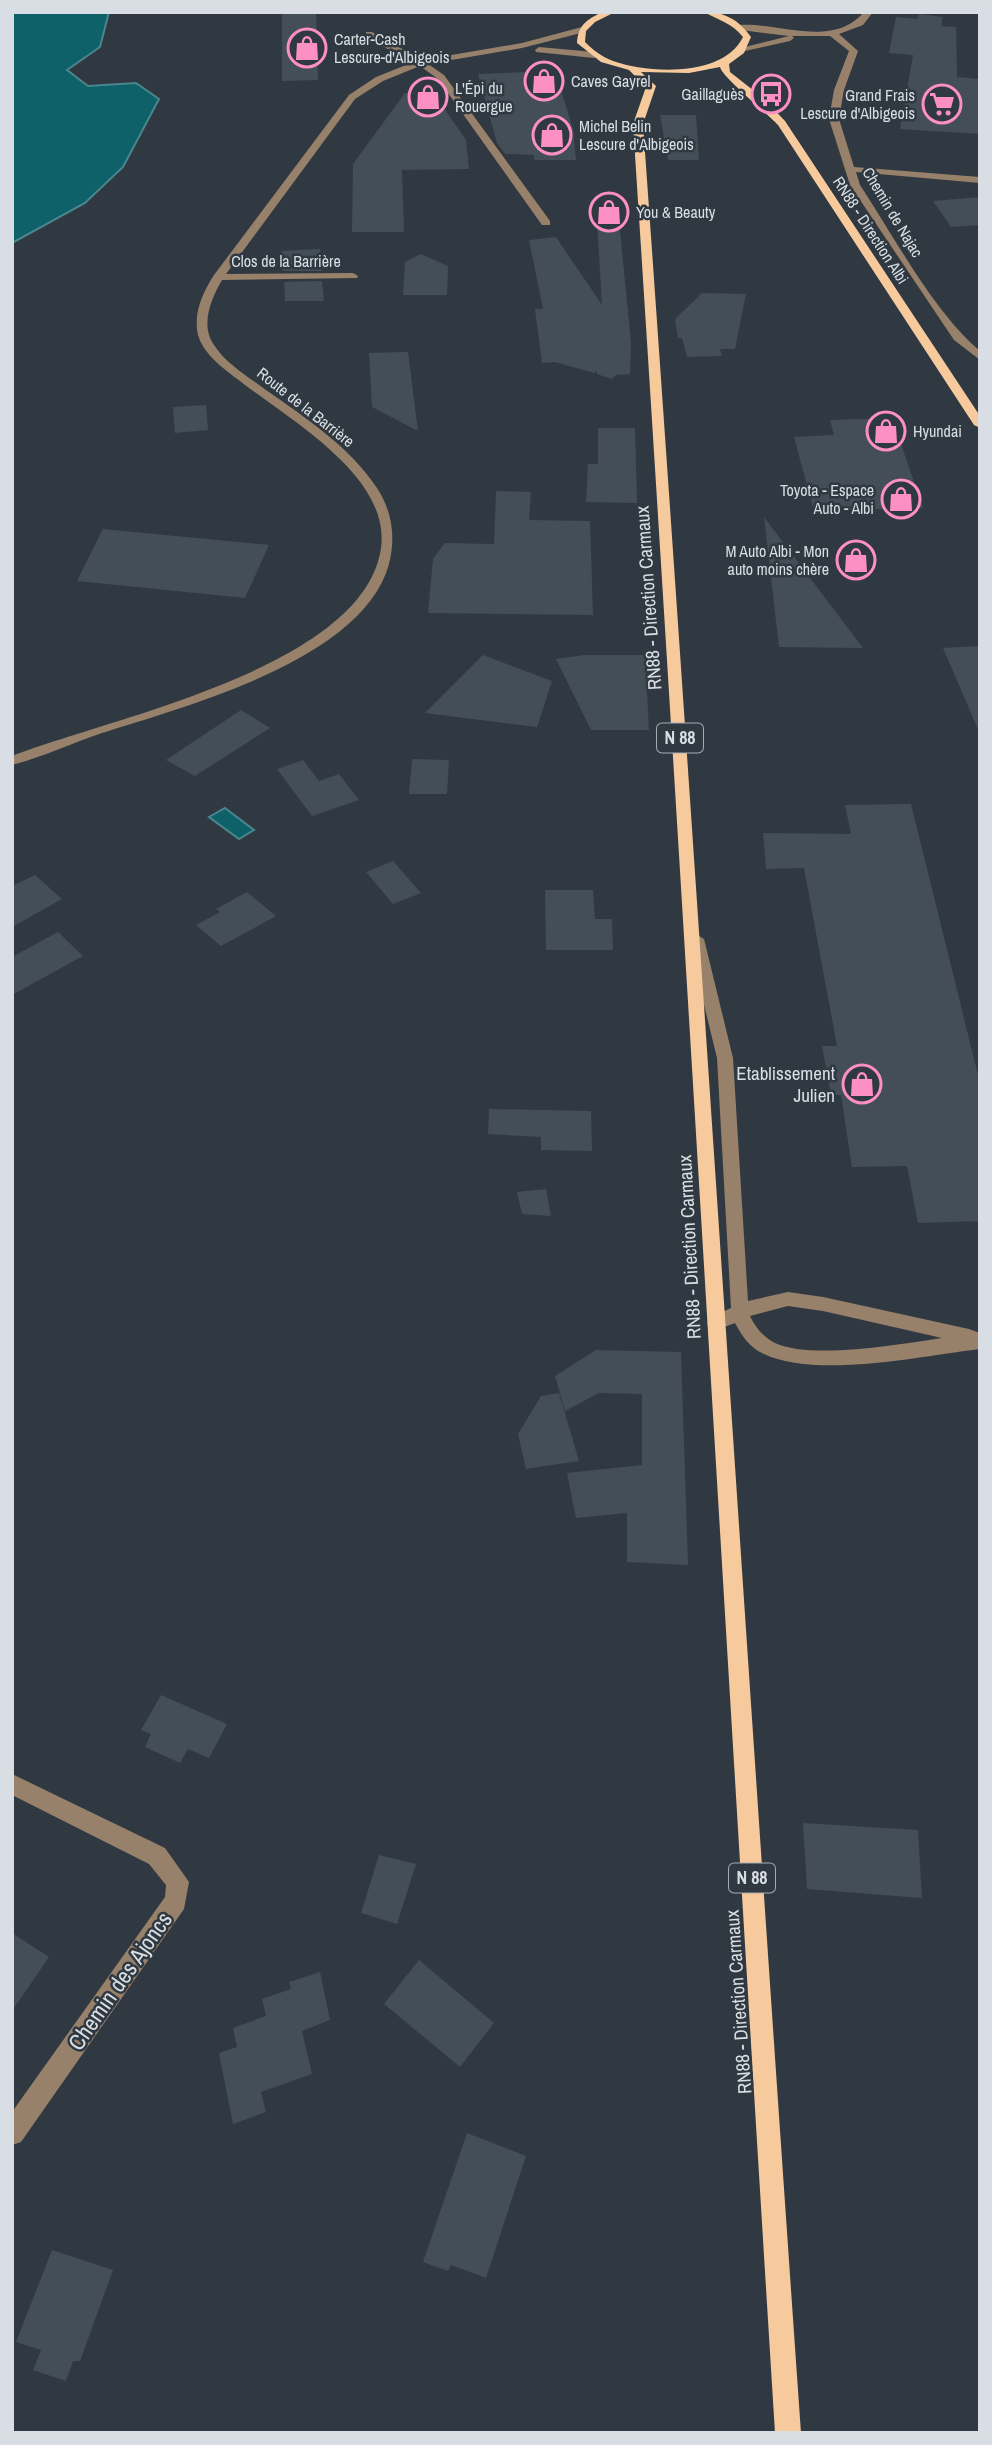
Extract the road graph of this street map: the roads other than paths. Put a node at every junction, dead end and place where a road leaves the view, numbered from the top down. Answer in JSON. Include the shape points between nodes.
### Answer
{"nodes":[{"id":1,"x":609,"y":12,"type":"edge"},
{"id":2,"x":708,"y":12,"type":"edge"},
{"id":3,"x":869,"y":12,"type":"edge"},
{"id":4,"x":718,"y":14,"type":"edge"},
{"id":5,"x":741,"y":27,"type":"junction"},
{"id":6,"x":582,"y":30,"type":"junction"},
{"id":7,"x":831,"y":33,"type":"junction"},
{"id":8,"x":369,"y":34,"type":"dead end"},
{"id":9,"x":813,"y":34,"type":"junction"},
{"id":10,"x":745,"y":47,"type":"junction"},
{"id":11,"x":501,"y":49,"type":"junction"},
{"id":12,"x":594,"y":55,"type":"junction"},
{"id":13,"x":417,"y":62,"type":"junction"},
{"id":14,"x":724,"y":63,"type":"junction"},
{"id":15,"x":633,"y":69,"type":"junction"},
{"id":16,"x":849,"y":169,"type":"junction"},
{"id":17,"x":980,"y":180,"type":"edge"},
{"id":18,"x":546,"y":223,"type":"dead end"},
{"id":19,"x":353,"y":276,"type":"dead end"},
{"id":20,"x":218,"y":277,"type":"junction"},
{"id":21,"x":980,"y":357,"type":"edge"},
{"id":22,"x":980,"y":425,"type":"edge"},
{"id":23,"x":12,"y":761,"type":"edge"},
{"id":24,"x":693,"y":929,"type":"junction"},
{"id":25,"x":740,"y":1312,"type":"junction"},
{"id":26,"x":716,"y":1323,"type":"junction"},
{"id":27,"x":980,"y":1340,"type":"edge"},
{"id":28,"x":12,"y":1784,"type":"edge"},
{"id":29,"x":12,"y":2133,"type":"edge"},
{"id":30,"x":788,"y":2433,"type":"edge"}],
"edges":[{"from":1,"to":6,"type":"main road"},
{"from":2,"to":4,"type":"main road"},
{"from":3,"to":7,"type":"street","via":[[854,27]]},
{"from":4,"to":5,"type":"main road"},
{"from":5,"to":9,"type":"street"},
{"from":5,"to":10,"type":"main road","via":[[747,37]]},
{"from":6,"to":11,"type":"street","name":"Route de la Barrière","via":[[553,41]]},
{"from":6,"to":12,"type":"main road","via":[[581,43]]},
{"from":7,"to":9,"type":"street"},
{"from":7,"to":16,"type":"street","name":"Chemin de Najac","via":[[854,51],[834,118]]},
{"from":8,"to":13,"type":"street"},
{"from":9,"to":10,"type":"street"},
{"from":10,"to":14,"type":"main road"},
{"from":11,"to":12,"type":"street","name":"Route de la Barrière"},
{"from":11,"to":13,"type":"street","name":"Route de la Barrière"},
{"from":12,"to":15,"type":"main road"},
{"from":13,"to":18,"type":"street","via":[[441,76]]},
{"from":13,"to":20,"type":"street","name":"Route de la Barrière","via":[[373,81],[352,97]]},
{"from":14,"to":15,"type":"main road","via":[[697,70]]},
{"from":14,"to":22,"type":"main road","name":"RN88 - Direction Albi","via":[[726,73],[782,123]]},
{"from":15,"to":24,"type":"main road","name":"RN88 - Direction Carmaux","number":"N 88","via":[[651,86],[638,124]]},
{"from":16,"to":17,"type":"street"},
{"from":16,"to":21,"type":"street","name":"Chemin de Najac","via":[[855,186],[935,307],[958,338]]},
{"from":19,"to":20,"type":"street","name":"Clos de la Barrière"},
{"from":20,"to":23,"type":"street","name":"Route de la Barrière","via":[[205,302],[202,326],[206,344],[236,373],[342,452],[372,487],[384,517],[387,548],[379,578],[365,600],[331,632],[280,663],[216,691]]},
{"from":24,"to":25,"type":"street","via":[[725,1058]]},
{"from":24,"to":26,"type":"main road","name":"RN88 - Direction Carmaux","number":"N 88"},
{"from":25,"to":26,"type":"street"},
{"from":25,"to":27,"type":"street","via":[[788,1299]]},
{"from":25,"to":27,"type":"street","via":[[748,1332],[771,1350],[805,1358]]},
{"from":26,"to":30,"type":"main road","name":"RN88 - Direction Carmaux","number":"N 88"},
{"from":28,"to":29,"type":"street","name":"Chemin des Ajoncs","via":[[157,1856],[178,1882],[176,1901]]}]}
